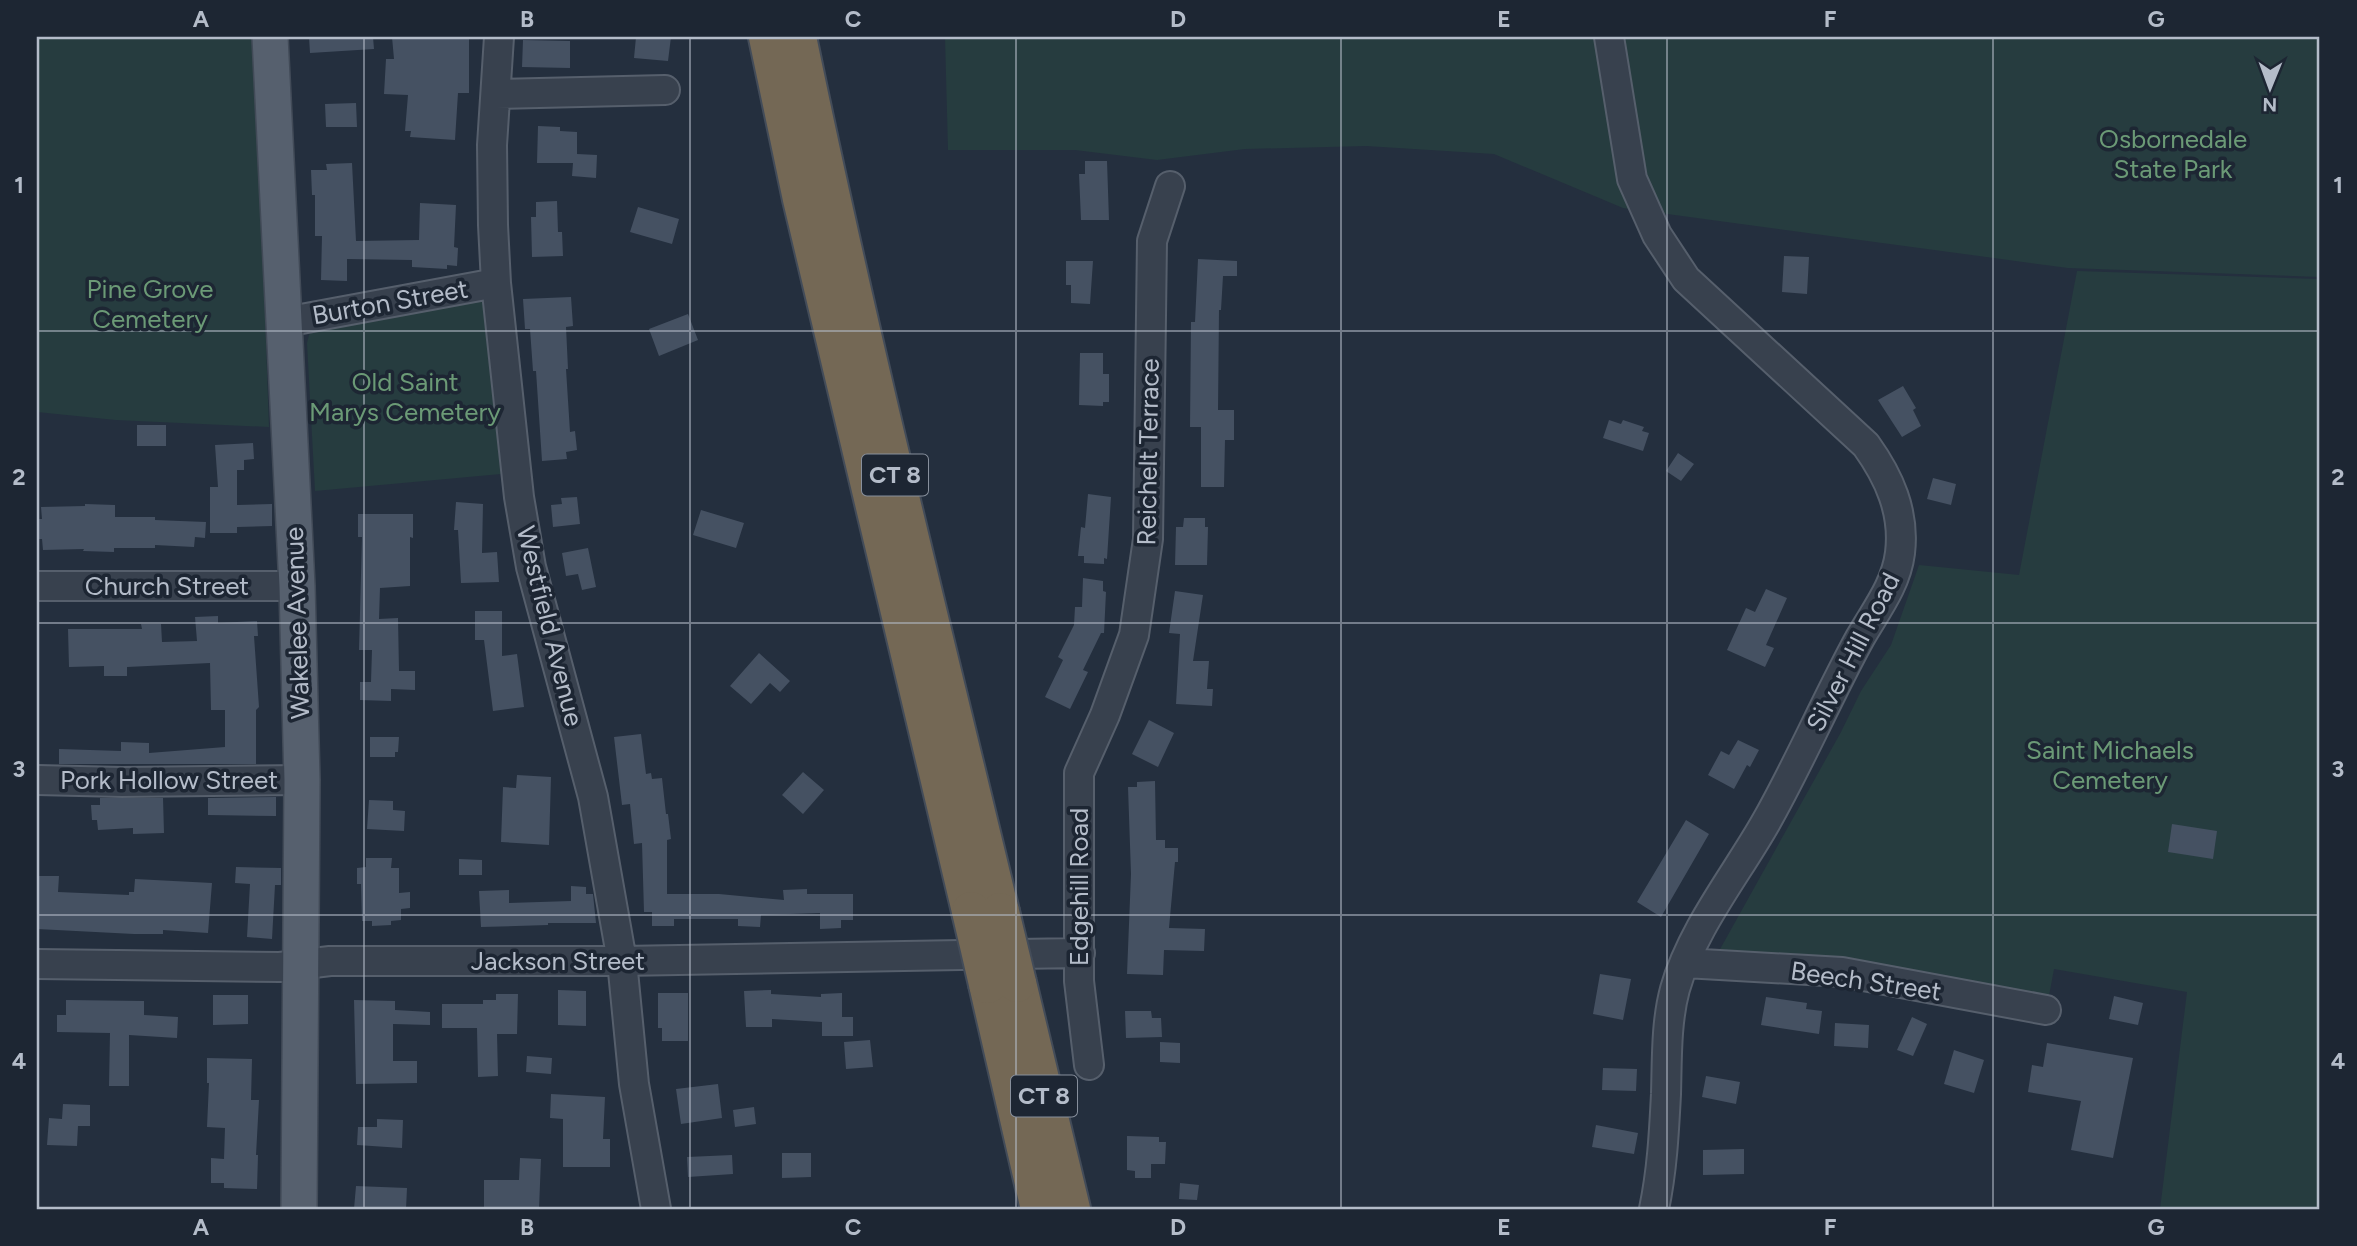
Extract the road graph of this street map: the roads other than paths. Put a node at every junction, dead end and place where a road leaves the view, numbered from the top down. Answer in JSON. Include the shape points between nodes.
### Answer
{"nodes":[{"id":1,"x":270,"y":37,"type":"edge"},
{"id":2,"x":499,"y":37,"type":"edge"},
{"id":3,"x":747,"y":37,"type":"edge"},
{"id":4,"x":768,"y":37,"type":"edge"},
{"id":5,"x":797,"y":37,"type":"edge"},
{"id":6,"x":1609,"y":37,"type":"edge"},
{"id":7,"x":665,"y":90,"type":"dead end"},
{"id":8,"x":495,"y":94,"type":"junction"},
{"id":9,"x":1170,"y":187,"type":"dead end"},
{"id":10,"x":802,"y":199,"type":"junction"},
{"id":11,"x":496,"y":283,"type":"junction"},
{"id":12,"x":285,"y":321,"type":"junction"},
{"id":13,"x":37,"y":586,"type":"edge"},
{"id":14,"x":297,"y":586,"type":"junction"},
{"id":15,"x":1105,"y":715,"type":"joint"},
{"id":16,"x":37,"y":780,"type":"edge"},
{"id":17,"x":302,"y":780,"type":"junction"},
{"id":18,"x":985,"y":911,"type":"junction"},
{"id":19,"x":1080,"y":953,"type":"junction"},
{"id":20,"x":622,"y":961,"type":"junction"},
{"id":21,"x":1685,"y":963,"type":"junction"},
{"id":22,"x":37,"y":964,"type":"edge"},
{"id":23,"x":301,"y":964,"type":"junction"},
{"id":24,"x":1002,"y":984,"type":"junction"},
{"id":25,"x":2046,"y":1010,"type":"dead end"},
{"id":26,"x":1089,"y":1065,"type":"dead end"},
{"id":27,"x":299,"y":1209,"type":"edge"},
{"id":28,"x":656,"y":1209,"type":"edge"},
{"id":29,"x":1040,"y":1209,"type":"edge"},
{"id":30,"x":1071,"y":1209,"type":"edge"},
{"id":31,"x":1654,"y":1209,"type":"edge"}],
"edges":[{"from":1,"to":12,"type":"main road","name":"Wakelee Avenue"},
{"from":2,"to":8,"type":"street","name":"Westfield Avenue"},
{"from":3,"to":10,"type":"highway"},
{"from":4,"to":10,"type":"highway","number":"CT 8"},
{"from":5,"to":18,"type":"highway","number":"CT 8"},
{"from":6,"to":21,"type":"street","name":"Silver Hill Road","via":[[1632,178],[1657,235],[1686,279],[1866,445],[1895,497],[1900,524],[1897,571],[1883,601],[1769,818]]},
{"from":7,"to":8,"type":"street"},
{"from":8,"to":11,"type":"street","name":"Westfield Avenue"},
{"from":9,"to":15,"type":"street","name":"Reichelt Terrace","via":[[1152,241],[1148,539],[1134,635]]},
{"from":10,"to":18,"type":"highway","number":"CT 8"},
{"from":11,"to":12,"type":"street","name":"Burton Street"},
{"from":11,"to":20,"type":"street","name":"Westfield Avenue","via":[[531,567],[593,797]]},
{"from":12,"to":14,"type":"main road","name":"Wakelee Avenue"},
{"from":13,"to":14,"type":"street","name":"Church Street"},
{"from":14,"to":17,"type":"main road","name":"Wakelee Avenue"},
{"from":15,"to":19,"type":"street","name":"Edgehill Road","via":[[1079,773]]},
{"from":16,"to":17,"type":"street","name":"Pork Hollow Street"},
{"from":17,"to":23,"type":"main road","name":"Wakelee Avenue"},
{"from":18,"to":24,"type":"highway","number":"CT 8","bridge":true},
{"from":19,"to":20,"type":"street","name":"Jackson Street"},
{"from":19,"to":26,"type":"street","name":"Edgehill Road"},
{"from":20,"to":23,"type":"street","name":"Jackson Street"},
{"from":20,"to":28,"type":"street","name":"Westfield Avenue","via":[[634,1084]]},
{"from":21,"to":25,"type":"street","name":"Beech Street","via":[[1842,972]]},
{"from":21,"to":31,"type":"street","name":"Silver Hill Road","via":[[1670,1012],[1662,1169]]},
{"from":22,"to":23,"type":"street","name":"Jackson Street"},
{"from":23,"to":27,"type":"main road","name":"Wakelee Avenue"},
{"from":24,"to":29,"type":"highway","number":"CT 8"},
{"from":24,"to":30,"type":"highway","number":"CT 8"}]}
